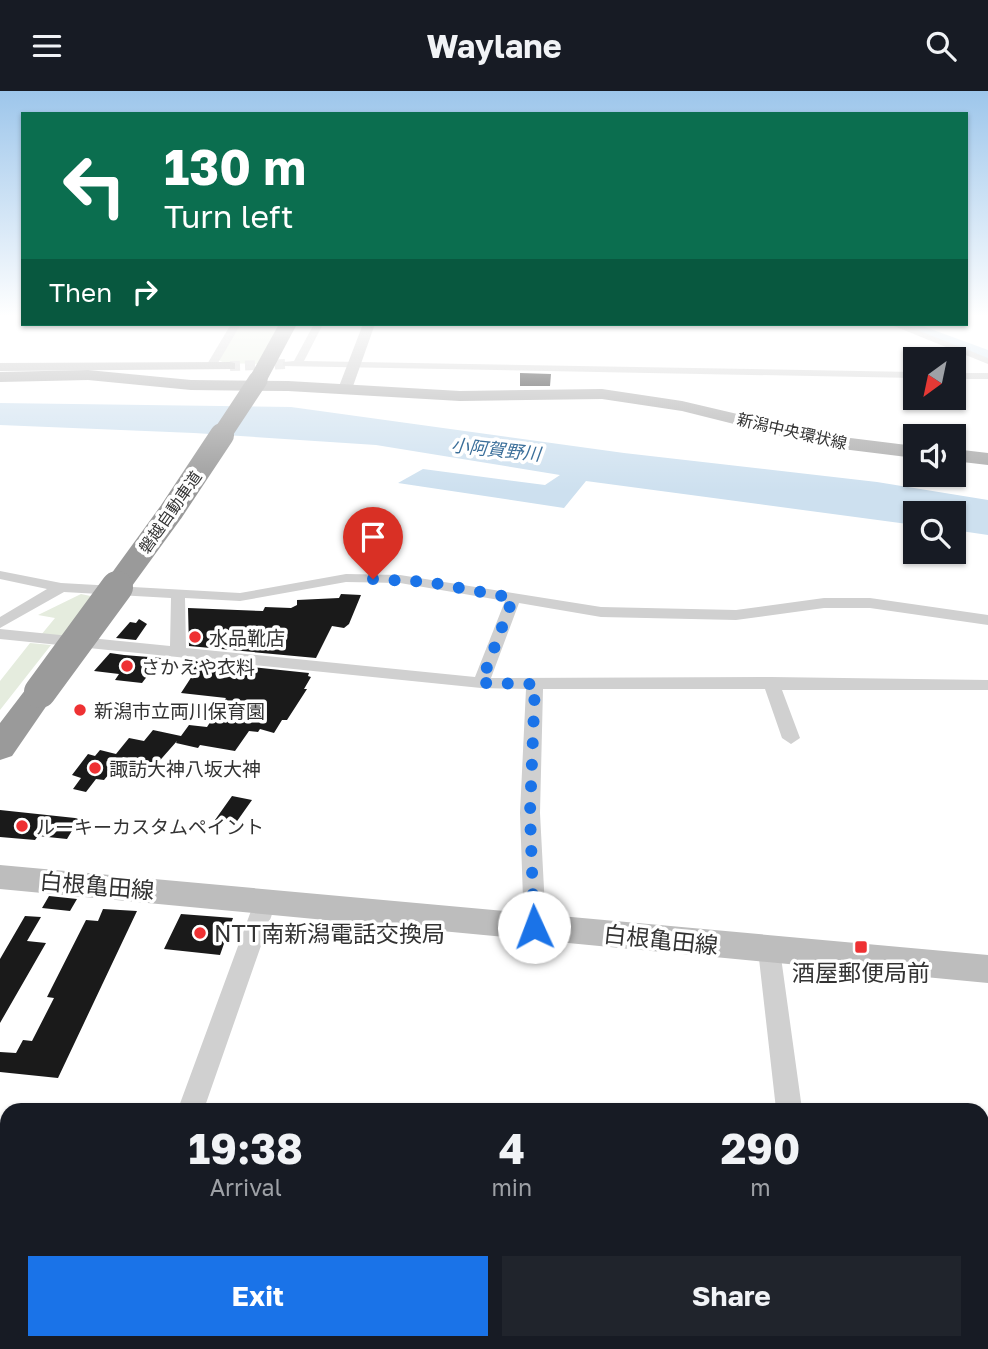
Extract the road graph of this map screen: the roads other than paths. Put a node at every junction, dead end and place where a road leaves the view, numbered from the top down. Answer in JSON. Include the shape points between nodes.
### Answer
{"nodes":[{"id":1,"x":50,"y":375,"type":"edge"},
{"id":2,"x":73,"y":375,"type":"edge"},
{"id":3,"x":261,"y":375,"type":"edge"},
{"id":4,"x":350,"y":375,"type":"edge"},
{"id":5,"x":966,"y":376,"type":"edge"},
{"id":6,"x":988,"y":376,"type":"edge"},
{"id":7,"x":0,"y":377,"type":"edge"},
{"id":8,"x":345,"y":389,"type":"junction"},
{"id":9,"x":903,"y":451,"type":"edge"},
{"id":10,"x":966,"y":456,"type":"edge"},
{"id":11,"x":988,"y":459,"type":"edge"},
{"id":12,"x":0,"y":575,"type":"edge"},
{"id":13,"x":61,"y":587,"type":"junction"},
{"id":14,"x":178,"y":595,"type":"junction"},
{"id":15,"x":513,"y":598,"type":"junction"},
{"id":16,"x":988,"y":620,"type":"edge"},
{"id":17,"x":0,"y":623,"type":"edge"},
{"id":18,"x":0,"y":634,"type":"edge"},
{"id":19,"x":178,"y":654,"type":"junction"},
{"id":20,"x":771,"y":682,"type":"junction"},
{"id":21,"x":481,"y":683,"type":"junction"},
{"id":22,"x":535,"y":684,"type":"junction"},
{"id":23,"x":988,"y":685,"type":"edge"},
{"id":24,"x":791,"y":738,"type":"dead end"},
{"id":25,"x":0,"y":748,"type":"edge"},
{"id":26,"x":0,"y":877,"type":"edge"},
{"id":27,"x":265,"y":899,"type":"junction"},
{"id":28,"x":534,"y":927,"type":"junction"},
{"id":29,"x":769,"y":950,"type":"junction"},
{"id":30,"x":988,"y":969,"type":"edge"},
{"id":31,"x":193,"y":1103,"type":"edge"},
{"id":32,"x":788,"y":1103,"type":"edge"}],
"edges":[{"from":1,"to":7,"type":"main road","name":"新潟中央環状線"},
{"from":2,"to":8,"type":"main road","name":"新潟中央環状線","via":[[191,385]]},
{"from":3,"to":25,"type":"highway","name":"磐越自動車道","bridge":true,"via":[[171,512]]},
{"from":4,"to":8,"type":"main road"},
{"from":5,"to":6,"type":"street"},
{"from":8,"to":9,"type":"main road","name":"新潟中央環状線","via":[[460,396],[603,394],[692,408],[826,441]]},
{"from":10,"to":11,"type":"main road"},
{"from":12,"to":13,"type":"street"},
{"from":13,"to":14,"type":"street"},
{"from":13,"to":17,"type":"street"},
{"from":14,"to":15,"type":"street","via":[[253,596],[346,578],[429,582]]},
{"from":14,"to":19,"type":"street"},
{"from":15,"to":16,"type":"street","via":[[601,612],[690,616],[870,603]]},
{"from":15,"to":21,"type":"street"},
{"from":18,"to":19,"type":"street"},
{"from":19,"to":21,"type":"street"},
{"from":20,"to":22,"type":"street"},
{"from":20,"to":23,"type":"street"},
{"from":20,"to":24,"type":"street"},
{"from":21,"to":22,"type":"street"},
{"from":22,"to":28,"type":"street","via":[[530,813]]},
{"from":26,"to":27,"type":"main road","name":"白根亀田線"},
{"from":27,"to":28,"type":"main road","name":"白根亀田線"},
{"from":27,"to":31,"type":"street"},
{"from":28,"to":29,"type":"main road","name":"白根亀田線"},
{"from":29,"to":30,"type":"main road","name":"白根亀田線"},
{"from":29,"to":32,"type":"street"}]}
